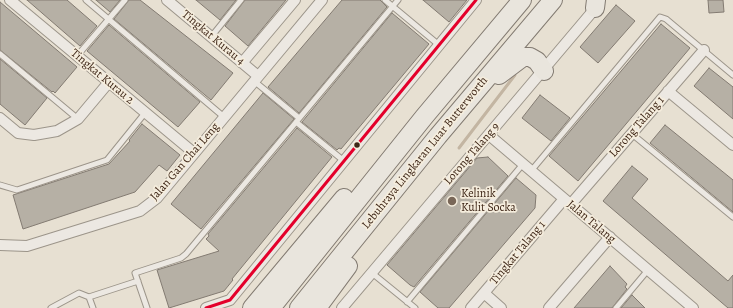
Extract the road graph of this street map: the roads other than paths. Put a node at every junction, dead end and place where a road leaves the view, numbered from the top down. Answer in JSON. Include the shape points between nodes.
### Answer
{"nodes":[{"id":1,"x":10,"y":0,"type":"edge"},
{"id":2,"x":86,"y":0,"type":"edge"},
{"id":3,"x":125,"y":0,"type":"edge"},
{"id":4,"x":241,"y":0,"type":"edge"},
{"id":5,"x":295,"y":0,"type":"edge"},
{"id":6,"x":322,"y":0,"type":"edge"},
{"id":7,"x":385,"y":0,"type":"edge"},
{"id":8,"x":398,"y":0,"type":"edge"},
{"id":9,"x":476,"y":0,"type":"edge"},
{"id":10,"x":522,"y":0,"type":"edge"},
{"id":11,"x":553,"y":0,"type":"edge"},
{"id":12,"x":171,"y":1,"type":"edge"},
{"id":13,"x":598,"y":3,"type":"edge"},
{"id":14,"x":393,"y":6,"type":"junction"},
{"id":15,"x":109,"y":19,"type":"junction"},
{"id":16,"x":211,"y":37,"type":"junction"},
{"id":17,"x":439,"y":45,"type":"junction"},
{"id":18,"x":704,"y":50,"type":"junction"},
{"id":19,"x":0,"y":54,"type":"edge"},
{"id":20,"x":77,"y":56,"type":"junction"},
{"id":21,"x":242,"y":63,"type":"junction"},
{"id":22,"x":544,"y":71,"type":"junction"},
{"id":23,"x":733,"y":75,"type":"edge"},
{"id":24,"x":256,"y":79,"type":"junction"},
{"id":25,"x":109,"y":82,"type":"junction"},
{"id":26,"x":668,"y":91,"type":"junction"},
{"id":27,"x":472,"y":96,"type":"junction"},
{"id":28,"x":146,"y":113,"type":"junction"},
{"id":29,"x":224,"y":117,"type":"junction"},
{"id":30,"x":424,"y":117,"type":"junction"},
{"id":31,"x":0,"y":118,"type":"edge"},
{"id":32,"x":78,"y":119,"type":"junction"},
{"id":33,"x":298,"y":120,"type":"junction"},
{"id":34,"x":632,"y":134,"type":"junction"},
{"id":35,"x":489,"y":135,"type":"junction"},
{"id":36,"x":438,"y":136,"type":"junction"},
{"id":37,"x":733,"y":145,"type":"edge"},
{"id":38,"x":194,"y":153,"type":"junction"},
{"id":39,"x":344,"y":161,"type":"junction"},
{"id":40,"x":527,"y":167,"type":"junction"},
{"id":41,"x":0,"y":185,"type":"edge"},
{"id":42,"x":567,"y":201,"type":"junction"},
{"id":43,"x":733,"y":217,"type":"edge"},
{"id":44,"x":610,"y":237,"type":"junction"},
{"id":45,"x":0,"y":245,"type":"edge"},
{"id":46,"x":648,"y":270,"type":"junction"},
{"id":47,"x":371,"y":272,"type":"junction"},
{"id":48,"x":138,"y":281,"type":"junction"},
{"id":49,"x":484,"y":293,"type":"junction"},
{"id":50,"x":89,"y":297,"type":"junction"},
{"id":51,"x":407,"y":302,"type":"junction"},
{"id":52,"x":681,"y":304,"type":"edge"},
{"id":53,"x":51,"y":308,"type":"edge"},
{"id":54,"x":93,"y":308,"type":"edge"},
{"id":55,"x":145,"y":308,"type":"edge"},
{"id":56,"x":206,"y":308,"type":"edge"},
{"id":57,"x":252,"y":308,"type":"edge"},
{"id":58,"x":271,"y":308,"type":"edge"},
{"id":59,"x":299,"y":308,"type":"edge"},
{"id":60,"x":317,"y":308,"type":"edge"},
{"id":61,"x":342,"y":308,"type":"edge"},
{"id":62,"x":415,"y":308,"type":"edge"},
{"id":63,"x":471,"y":308,"type":"edge"},
{"id":64,"x":501,"y":308,"type":"edge"},
{"id":65,"x":548,"y":308,"type":"edge"},
{"id":66,"x":616,"y":308,"type":"edge"},
{"id":67,"x":693,"y":308,"type":"edge"}],
"edges":[{"from":1,"to":20,"type":"street","name":"Tingkat Kurau 2"},
{"from":2,"to":15,"type":"lane"},
{"from":3,"to":15,"type":"lane"},
{"from":4,"to":16,"type":"lane"},
{"from":5,"to":21,"type":"street"},
{"from":6,"to":24,"type":"street","name":"Jalan Gan Chai Leng"},
{"from":7,"to":14,"type":"lane"},
{"from":8,"to":14,"type":"lane"},
{"from":9,"to":17,"type":"street"},
{"from":10,"to":30,"type":"highway","name":"Lebuhraya Lingkaran Luar Butterworth"},
{"from":11,"to":27,"type":"highway","name":"Lebuhraya Lingkaran Luar Butterworth"},
{"from":12,"to":16,"type":"street","name":"Tingkat Kurau 4"},
{"from":13,"to":22,"type":"street","name":"Lorong Talang 9"},
{"from":14,"to":17,"type":"lane"},
{"from":14,"to":33,"type":"lane"},
{"from":15,"to":20,"type":"lane"},
{"from":15,"to":29,"type":"lane"},
{"from":16,"to":21,"type":"street","name":"Tingkat Kurau 4"},
{"from":17,"to":39,"type":"street"},
{"from":18,"to":23,"type":"lane"},
{"from":18,"to":26,"type":"street","name":"Lorong Talang 1"},
{"from":18,"to":40,"type":"lane","via":[[666,18],[660,17]]},
{"from":19,"to":32,"type":"lane"},
{"from":20,"to":25,"type":"street","name":"Tingkat Kurau 2"},
{"from":21,"to":24,"type":"street","name":"Tingkat Kurau 4"},
{"from":22,"to":27,"type":"highway","via":[[536,61],[530,57],[523,57]]},
{"from":22,"to":35,"type":"street","name":"Lorong Talang 9"},
{"from":24,"to":29,"type":"street","name":"Jalan Gan Chai Leng"},
{"from":24,"to":33,"type":"lane"},
{"from":25,"to":28,"type":"street","name":"Tingkat Kurau 2"},
{"from":25,"to":32,"type":"street"},
{"from":26,"to":34,"type":"street","name":"Lorong Talang 1"},
{"from":26,"to":37,"type":"street"},
{"from":27,"to":36,"type":"highway","name":"Lebuhraya Lingkaran Luar Butterworth"},
{"from":28,"to":38,"type":"street","name":"Tingkat Kurau 2"},
{"from":28,"to":41,"type":"lane","via":[[107,160],[17,190]]},
{"from":29,"to":38,"type":"street","name":"Jalan Gan Chai Leng"},
{"from":30,"to":57,"type":"highway","via":[[394,142],[320,225]]},
{"from":30,"to":58,"type":"highway","name":"Lebuhraya Lingkaran Luar Butterworth"},
{"from":31,"to":32,"type":"street","via":[[18,133],[34,135],[57,131]]},
{"from":33,"to":39,"type":"lane"},
{"from":33,"to":48,"type":"lane","via":[[186,254],[181,258],[135,273]]},
{"from":34,"to":42,"type":"street","name":"Lorong Talang 1"},
{"from":34,"to":43,"type":"lane"},
{"from":35,"to":40,"type":"street","name":"Jalan Talang"},
{"from":35,"to":47,"type":"street","name":"Lorong Talang 9"},
{"from":36,"to":59,"type":"highway","name":"Lebuhraya Lingkaran Luar Butterworth"},
{"from":36,"to":60,"type":"highway","via":[[422,165]]},
{"from":38,"to":45,"type":"street","name":"Jalan Gan Chai Leng","via":[[157,198],[140,211],[28,246]]},
{"from":39,"to":56,"type":"street","via":[[230,300]]},
{"from":40,"to":42,"type":"street","name":"Jalan Talang"},
{"from":40,"to":51,"type":"lane"},
{"from":42,"to":44,"type":"street","name":"Jalan Talang"},
{"from":42,"to":49,"type":"street","name":"Tingkat Talang 1"},
{"from":44,"to":46,"type":"street","name":"Jalan Talang"},
{"from":44,"to":65,"type":"street"},
{"from":46,"to":52,"type":"street","name":"Jalan Talang"},
{"from":46,"to":66,"type":"lane"},
{"from":47,"to":51,"type":"lane"},
{"from":47,"to":61,"type":"street","name":"Lorong Talang 9"},
{"from":48,"to":50,"type":"lane"},
{"from":48,"to":55,"type":"lane"},
{"from":49,"to":63,"type":"street","name":"Tingkat Talang 1"},
{"from":49,"to":64,"type":"street"},
{"from":50,"to":53,"type":"lane","via":[[79,293]]},
{"from":50,"to":54,"type":"lane"},
{"from":51,"to":62,"type":"lane"},
{"from":52,"to":67,"type":"street","name":"Jalan Talang"}]}
